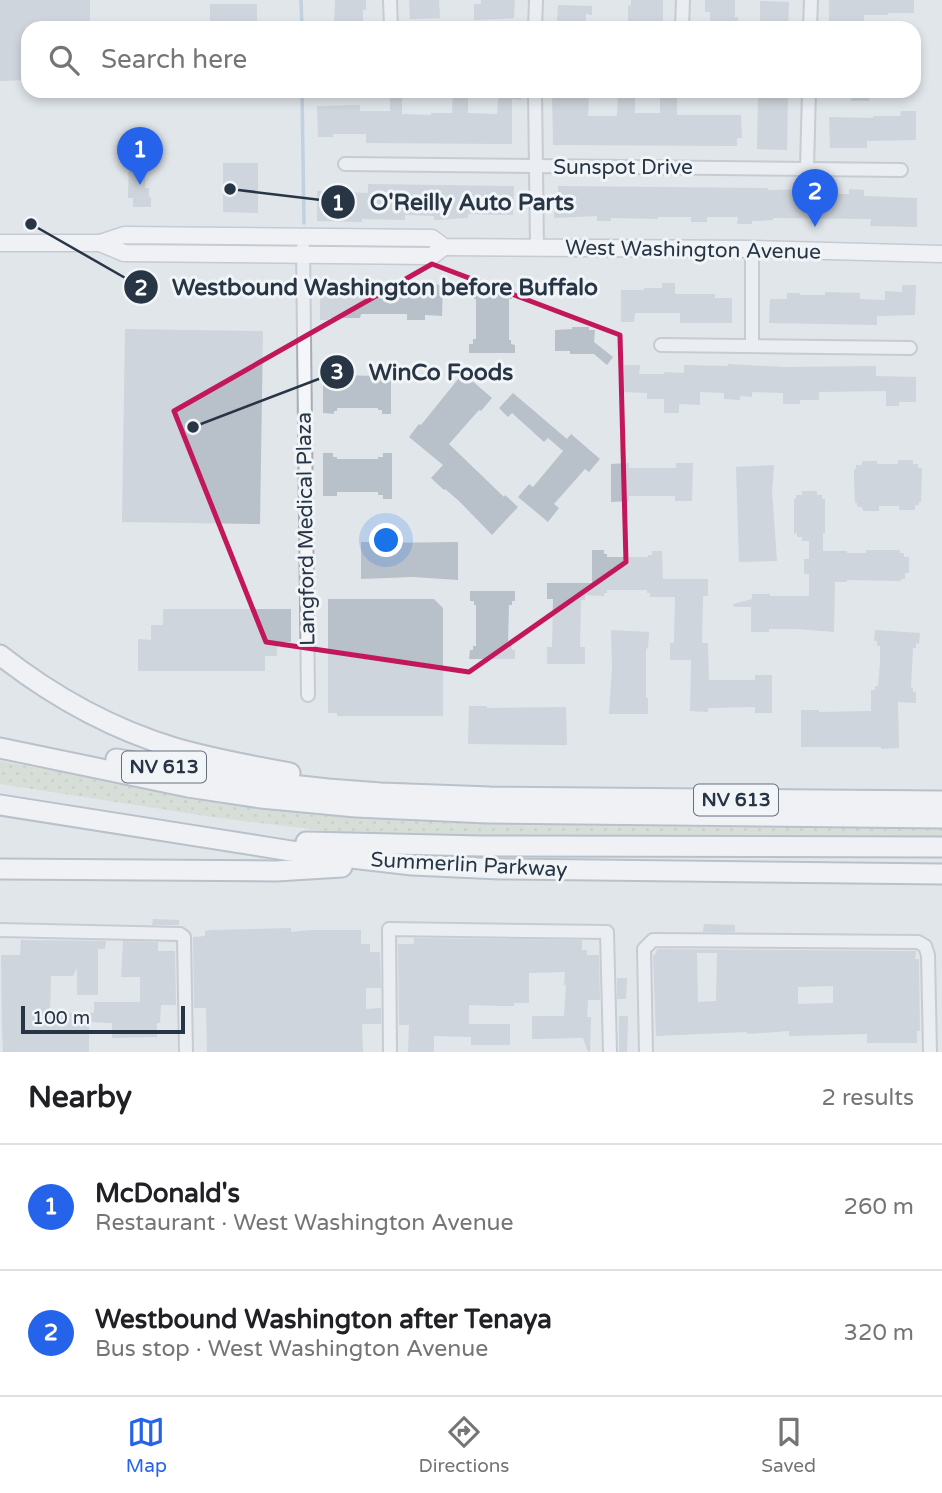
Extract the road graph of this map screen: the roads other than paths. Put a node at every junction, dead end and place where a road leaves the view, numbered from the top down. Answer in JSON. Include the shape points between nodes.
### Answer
{"nodes":[{"id":1,"x":390,"y":0,"type":"edge"},
{"id":2,"x":536,"y":0,"type":"edge"},
{"id":3,"x":682,"y":0,"type":"edge"},
{"id":4,"x":811,"y":0,"type":"edge"},
{"id":5,"x":391,"y":21,"type":"edge"},
{"id":6,"x":535,"y":21,"type":"edge"},
{"id":7,"x":682,"y":21,"type":"edge"},
{"id":8,"x":810,"y":21,"type":"edge"},
{"id":9,"x":535,"y":98,"type":"edge"},
{"id":10,"x":809,"y":98,"type":"edge"},
{"id":11,"x":345,"y":164,"type":"dead end"},
{"id":12,"x":535,"y":166,"type":"junction"},
{"id":13,"x":807,"y":168,"type":"junction"},
{"id":14,"x":901,"y":170,"type":"dead end"},
{"id":15,"x":303,"y":237,"type":"junction"},
{"id":16,"x":0,"y":243,"type":"edge"},
{"id":17,"x":100,"y":243,"type":"junction"},
{"id":18,"x":444,"y":247,"type":"junction"},
{"id":19,"x":537,"y":248,"type":"junction"},
{"id":20,"x":752,"y":249,"type":"junction"},
{"id":21,"x":303,"y":254,"type":"junction"},
{"id":22,"x":942,"y":254,"type":"edge"},
{"id":23,"x":661,"y":345,"type":"dead end"},
{"id":24,"x":752,"y":345,"type":"junction"},
{"id":25,"x":910,"y":348,"type":"dead end"},
{"id":26,"x":0,"y":655,"type":"edge"},
{"id":27,"x":308,"y":695,"type":"dead end"},
{"id":28,"x":0,"y":740,"type":"edge"},
{"id":29,"x":0,"y":748,"type":"edge"},
{"id":30,"x":394,"y":793,"type":"junction"},
{"id":31,"x":942,"y":801,"type":"edge"},
{"id":32,"x":0,"y":806,"type":"edge"},
{"id":33,"x":942,"y":818,"type":"edge"},
{"id":34,"x":217,"y":840,"type":"junction"},
{"id":35,"x":942,"y":847,"type":"edge"},
{"id":36,"x":395,"y":863,"type":"junction"},
{"id":37,"x":0,"y":869,"type":"edge"},
{"id":38,"x":942,"y":874,"type":"edge"},
{"id":39,"x":0,"y":930,"type":"edge"},
{"id":40,"x":186,"y":1052,"type":"edge"},
{"id":41,"x":390,"y":1052,"type":"edge"},
{"id":42,"x":610,"y":1052,"type":"edge"},
{"id":43,"x":646,"y":1052,"type":"edge"},
{"id":44,"x":930,"y":1052,"type":"edge"}],
"edges":[{"from":1,"to":5,"type":"street"},
{"from":2,"to":6,"type":"street"},
{"from":3,"to":7,"type":"street"},
{"from":4,"to":8,"type":"street"},
{"from":9,"to":12,"type":"street"},
{"from":10,"to":13,"type":"street"},
{"from":11,"to":12,"type":"street","name":"Sunspot Drive"},
{"from":12,"to":13,"type":"street","name":"Sunspot Drive"},
{"from":12,"to":19,"type":"street"},
{"from":13,"to":14,"type":"street","name":"Sunspot Drive"},
{"from":15,"to":17,"type":"main road","name":"West Washington Avenue","via":[[124,235]]},
{"from":15,"to":18,"type":"main road","name":"West Washington Avenue","via":[[432,238]]},
{"from":15,"to":21,"type":"street","name":"Langford Medical Plaza"},
{"from":16,"to":17,"type":"main road","name":"West Washington Avenue"},
{"from":17,"to":21,"type":"main road","name":"West Washington Avenue","via":[[124,253]]},
{"from":18,"to":19,"type":"main road","name":"West Washington Avenue"},
{"from":18,"to":21,"type":"main road","name":"West Washington Avenue","via":[[432,256]]},
{"from":19,"to":20,"type":"main road","name":"West Washington Avenue"},
{"from":20,"to":22,"type":"main road","name":"West Washington Avenue"},
{"from":20,"to":24,"type":"street"},
{"from":21,"to":27,"type":"street","name":"Langford Medical Plaza"},
{"from":23,"to":24,"type":"street"},
{"from":24,"to":25,"type":"street"},
{"from":26,"to":30,"type":"highway","via":[[78,706],[172,747]]},
{"from":28,"to":30,"type":"highway","number":"NV 613","via":[[244,779]]},
{"from":29,"to":33,"type":"highway","via":[[199,789],[356,807],[464,813]]},
{"from":30,"to":31,"type":"highway","number":"NV 613"},
{"from":32,"to":34,"type":"highway","name":"Summerlin Parkway"},
{"from":34,"to":35,"type":"highway","via":[[450,846]]},
{"from":34,"to":36,"type":"highway","name":"Summerlin Parkway"},
{"from":36,"to":37,"type":"highway","via":[[276,871]]},
{"from":36,"to":38,"type":"highway","name":"Summerlin Parkway","via":[[500,869]]},
{"from":39,"to":40,"type":"street","via":[[180,934],[184,937]]},
{"from":41,"to":42,"type":"street","via":[[389,929],[607,932]]},
{"from":43,"to":44,"type":"street","via":[[644,949],[653,940],[918,942],[928,955]]}]}
